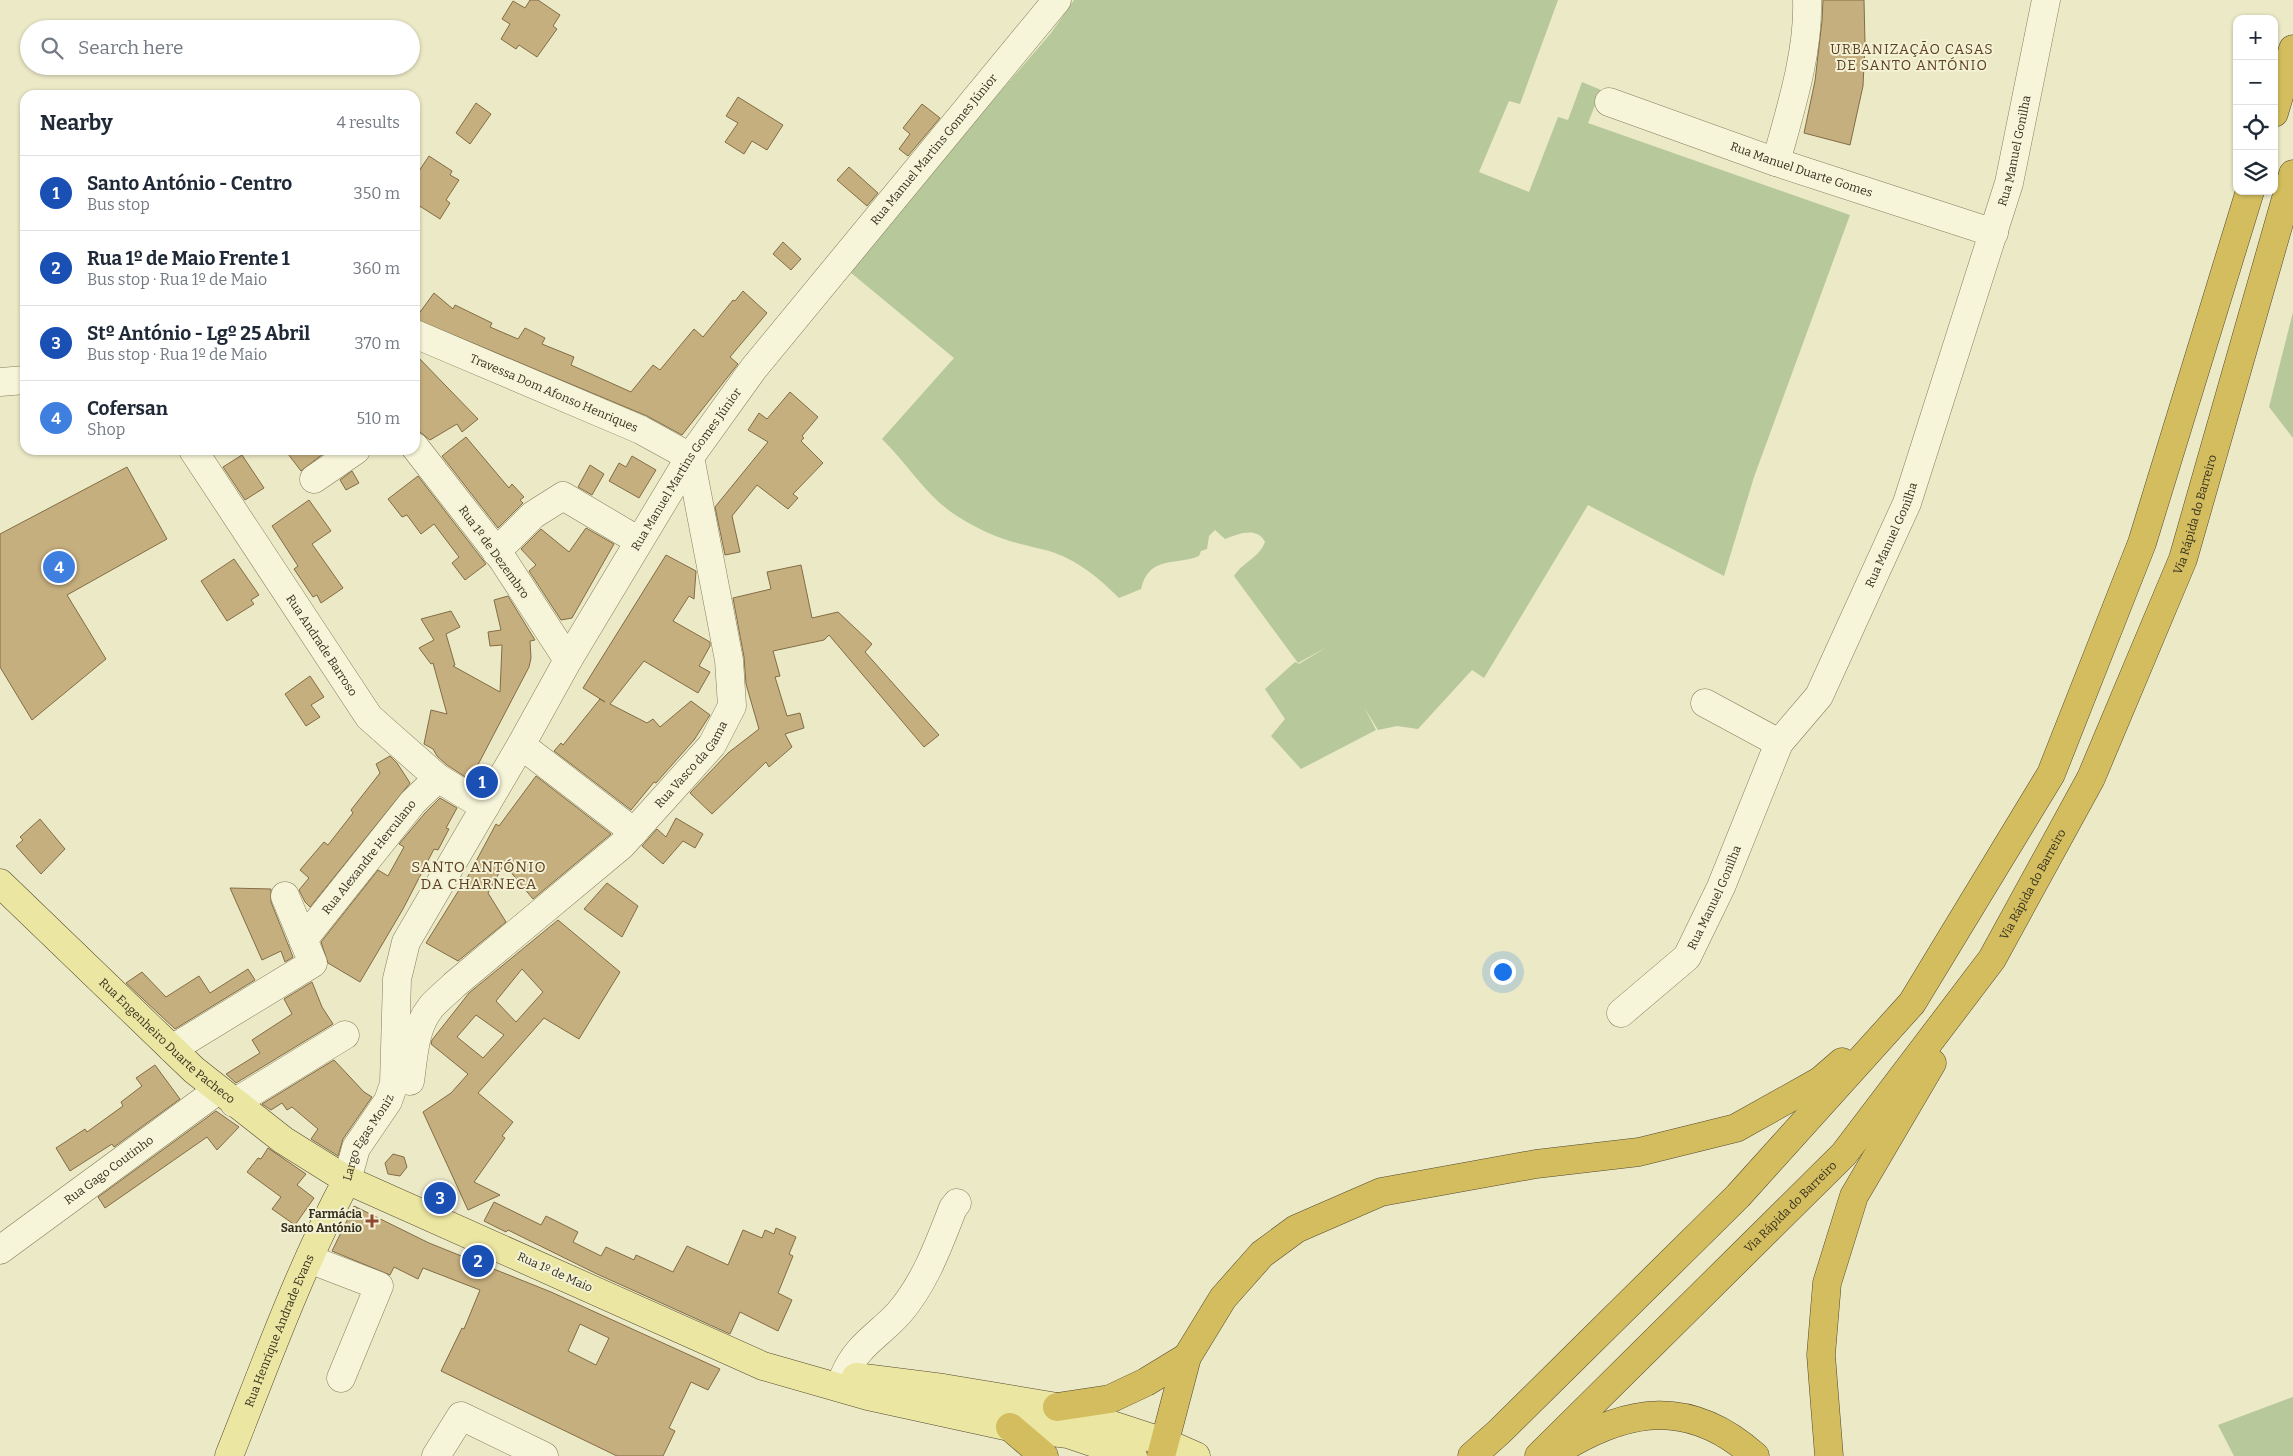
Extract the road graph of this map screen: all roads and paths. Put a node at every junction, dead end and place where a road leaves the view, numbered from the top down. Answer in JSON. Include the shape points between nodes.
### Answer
{"nodes":[{"id":1,"x":1057,"y":0,"type":"edge"},
{"id":2,"x":1807,"y":0,"type":"edge"},
{"id":3,"x":2046,"y":0,"type":"edge"},
{"id":4,"x":2293,"y":49,"type":"edge"},
{"id":5,"x":1609,"y":102,"type":"dead end"},
{"id":6,"x":2276,"y":105,"type":"edge"},
{"id":7,"x":1776,"y":162,"type":"junction"},
{"id":8,"x":2293,"y":174,"type":"edge"},
{"id":9,"x":2249,"y":195,"type":"edge"},
{"id":10,"x":1994,"y":233,"type":"junction"},
{"id":11,"x":420,"y":336,"type":"edge"},
{"id":12,"x":20,"y":380,"type":"edge"},
{"id":13,"x":0,"y":382,"type":"edge"},
{"id":14,"x":420,"y":453,"type":"edge"},
{"id":15,"x":196,"y":455,"type":"edge"},
{"id":16,"x":349,"y":455,"type":"edge"},
{"id":17,"x":690,"y":457,"type":"junction"},
{"id":18,"x":314,"y":480,"type":"dead end"},
{"id":19,"x":639,"y":541,"type":"junction"},
{"id":20,"x":496,"y":552,"type":"junction"},
{"id":21,"x":568,"y":660,"type":"junction"},
{"id":22,"x":1705,"y":703,"type":"dead end"},
{"id":23,"x":1779,"y":742,"type":"junction"},
{"id":24,"x":521,"y":745,"type":"junction"},
{"id":25,"x":438,"y":778,"type":"junction"},
{"id":26,"x":485,"y":807,"type":"junction"},
{"id":27,"x":634,"y":832,"type":"junction"},
{"id":28,"x":0,"y":884,"type":"edge"},
{"id":29,"x":285,"y":896,"type":"dead end"},
{"id":30,"x":412,"y":931,"type":"joint"},
{"id":31,"x":308,"y":952,"type":"junction"},
{"id":32,"x":1992,"y":959,"type":"junction"},
{"id":33,"x":454,"y":985,"type":"joint"},
{"id":34,"x":396,"y":991,"type":"junction"},
{"id":35,"x":1912,"y":1003,"type":"junction"},
{"id":36,"x":431,"y":1007,"type":"junction"},
{"id":37,"x":1621,"y":1013,"type":"dead end"},
{"id":38,"x":345,"y":1035,"type":"dead end"},
{"id":39,"x":172,"y":1049,"type":"junction"},
{"id":40,"x":226,"y":1097,"type":"junction"},
{"id":41,"x":347,"y":1180,"type":"junction"},
{"id":42,"x":957,"y":1204,"type":"dead end"},
{"id":43,"x":0,"y":1250,"type":"edge"},
{"id":44,"x":309,"y":1259,"type":"junction"},
{"id":45,"x":1187,"y":1357,"type":"junction"},
{"id":46,"x":763,"y":1366,"type":"junction"},
{"id":47,"x":844,"y":1376,"type":"junction"},
{"id":48,"x":340,"y":1378,"type":"dead end"},
{"id":49,"x":1058,"y":1407,"type":"junction"},
{"id":50,"x":936,"y":1411,"type":"junction"},
{"id":51,"x":1096,"y":1420,"type":"junction"},
{"id":52,"x":1010,"y":1427,"type":"junction"},
{"id":53,"x":1162,"y":1449,"type":"edge"},
{"id":54,"x":229,"y":1456,"type":"edge"},
{"id":55,"x":436,"y":1456,"type":"edge"},
{"id":56,"x":544,"y":1456,"type":"edge"},
{"id":57,"x":1044,"y":1456,"type":"edge"},
{"id":58,"x":1133,"y":1456,"type":"edge"},
{"id":59,"x":1196,"y":1456,"type":"edge"},
{"id":60,"x":1472,"y":1456,"type":"edge"},
{"id":61,"x":1539,"y":1456,"type":"edge"},
{"id":62,"x":1550,"y":1456,"type":"edge"},
{"id":63,"x":1755,"y":1456,"type":"edge"},
{"id":64,"x":1829,"y":1456,"type":"edge"}],
"edges":[{"from":1,"to":17,"type":"street","name":"Rua Manuel Martins Gomes Júnior","via":[[754,368]]},
{"from":2,"to":7,"type":"street","via":[[1808,23],[1791,109]]},
{"from":3,"to":10,"type":"street","name":"Rua Manuel Gonilha","via":[[2008,183]]},
{"from":4,"to":6,"type":"highway"},
{"from":5,"to":7,"type":"street","name":"Rua Manuel Duarte Gomes"},
{"from":7,"to":10,"type":"street","name":"Rua Manuel Duarte Gomes"},
{"from":8,"to":32,"type":"highway","name":"Via Rápida do Barreiro","via":[[2183,559],[2091,778]]},
{"from":9,"to":35,"type":"highway","via":[[2142,543],[2051,774]]},
{"from":10,"to":23,"type":"street","name":"Rua Manuel Gonilha","via":[[1907,503],[1819,696]]},
{"from":11,"to":17,"type":"street","name":"Travessa Dom Afonso Henriques","via":[[641,430]]},
{"from":12,"to":13,"type":"street"},
{"from":14,"to":20,"type":"street","name":"Rua 1º de Dezembro"},
{"from":15,"to":25,"type":"street","name":"Rua Andrade Barroso","via":[[369,717]]},
{"from":16,"to":18,"type":"street"},
{"from":17,"to":19,"type":"street","name":"Rua Manuel Martins Gomes Júnior"},
{"from":17,"to":27,"type":"street","name":"Rua Vasco da Gama","via":[[729,660],[732,706],[712,745]]},
{"from":19,"to":20,"type":"street","via":[[563,496],[533,514]]},
{"from":19,"to":21,"type":"street","name":"Rua Manuel Martins Gomes Júnior"},
{"from":20,"to":21,"type":"street","name":"Rua 1º de Dezembro"},
{"from":21,"to":24,"type":"street","name":"Rua Manuel Martins Gomes Júnior"},
{"from":22,"to":23,"type":"street"},
{"from":23,"to":37,"type":"street","name":"Rua Manuel Gonilha","via":[[1721,887],[1687,957]]},
{"from":24,"to":26,"type":"street","name":"Rua Manuel Martins Gomes Júnior"},
{"from":24,"to":27,"type":"street"},
{"from":25,"to":26,"type":"street","name":"Rua Andrade Barroso"},
{"from":25,"to":31,"type":"street","name":"Rua Alexandre Herculano","via":[[413,802]]},
{"from":26,"to":30,"type":"street","name":"Rua Manuel Martins Gomes Júnior"},
{"from":27,"to":33,"type":"street","name":"Rua Vasco da Gama"},
{"from":28,"to":39,"type":"main road","name":"Rua Engenheiro Duarte Pacheco"},
{"from":29,"to":31,"type":"street"},
{"from":30,"to":34,"type":"street","name":"Largo Egas Moniz","via":[[402,953]]},
{"from":31,"to":39,"type":"street"},
{"from":32,"to":61,"type":"highway","name":"Via Rápida do Barreiro","via":[[1844,1154]]},
{"from":32,"to":64,"type":"highway","via":[[1854,1196],[1827,1283],[1822,1355]]},
{"from":33,"to":36,"type":"street","name":"Largo Egas Moniz"},
{"from":34,"to":36,"type":"street","via":[[412,1009]]},
{"from":34,"to":41,"type":"street","name":"Largo Egas Moniz","via":[[394,1084],[388,1101],[356,1148]]},
{"from":35,"to":45,"type":"highway","via":[[1820,1080],[1736,1128],[1638,1152],[1536,1164],[1381,1192],[1296,1229],[1262,1254],[1223,1298]]},
{"from":35,"to":60,"type":"highway","via":[[1738,1196]]},
{"from":36,"to":41,"type":"street","name":"Largo Egas Moniz","via":[[415,1043],[408,1093],[401,1109],[370,1157]]},
{"from":38,"to":40,"type":"street","name":"Rua Gago Coutinho"},
{"from":39,"to":40,"type":"main road","name":"Rua Engenheiro Duarte Pacheco"},
{"from":40,"to":41,"type":"main road","name":"Rua Engenheiro Duarte Pacheco","via":[[283,1140]]},
{"from":40,"to":43,"type":"street","name":"Rua Gago Coutinho"},
{"from":41,"to":44,"type":"main road","name":"Rua Henrique Andrade Evans"},
{"from":41,"to":46,"type":"main road","name":"Rua 1º de Maio"},
{"from":42,"to":47,"type":"street","via":[[910,1299],[857,1351]]},
{"from":44,"to":48,"type":"street","via":[[379,1286]]},
{"from":44,"to":54,"type":"main road","name":"Rua Henrique Andrade Evans"},
{"from":45,"to":49,"type":"highway","via":[[1110,1399]]},
{"from":45,"to":53,"type":"highway"},
{"from":46,"to":47,"type":"main road"},
{"from":46,"to":50,"type":"main road","via":[[868,1396]]},
{"from":47,"to":49,"type":"main road"},
{"from":49,"to":51,"type":"main road"},
{"from":50,"to":51,"type":"street","via":[[954,1403]]},
{"from":50,"to":52,"type":"main road"},
{"from":51,"to":53,"type":"main road"},
{"from":52,"to":57,"type":"highway"},
{"from":52,"to":58,"type":"main road","via":[[1068,1434]]},
{"from":53,"to":59,"type":"main road"},
{"from":55,"to":56,"type":"street","via":[[461,1416]]},
{"from":62,"to":63,"type":"highway","via":[[1599,1428],[1624,1419],[1663,1415],[1695,1419],[1720,1430]]}]}
